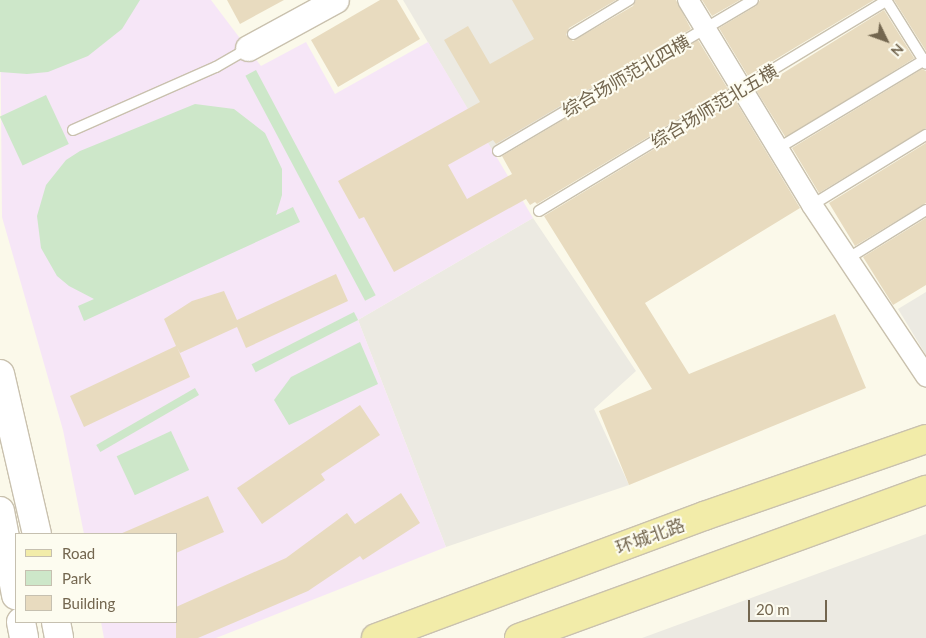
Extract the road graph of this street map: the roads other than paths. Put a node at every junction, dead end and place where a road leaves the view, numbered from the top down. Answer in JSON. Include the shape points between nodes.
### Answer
{"nodes":[{"id":1,"x":336,"y":0,"type":"edge"},
{"id":2,"x":628,"y":0,"type":"edge"},
{"id":3,"x":688,"y":0,"type":"edge"},
{"id":4,"x":753,"y":0,"type":"edge"},
{"id":5,"x":887,"y":0,"type":"edge"},
{"id":6,"x":706,"y":28,"type":"junction"},
{"id":7,"x":573,"y":34,"type":"dead end"},
{"id":8,"x":248,"y":48,"type":"joint"},
{"id":9,"x":925,"y":61,"type":"edge"},
{"id":10,"x":742,"y":89,"type":"junction"},
{"id":11,"x":73,"y":130,"type":"dead end"},
{"id":12,"x":926,"y":135,"type":"edge"},
{"id":13,"x":777,"y":149,"type":"junction"},
{"id":14,"x":498,"y":151,"type":"dead end"},
{"id":15,"x":812,"y":205,"type":"junction"},
{"id":16,"x":926,"y":210,"type":"edge"},
{"id":17,"x":539,"y":211,"type":"dead end"},
{"id":18,"x":847,"y":258,"type":"junction"},
{"id":19,"x":0,"y":374,"type":"edge"},
{"id":20,"x":926,"y":376,"type":"edge"},
{"id":21,"x":926,"y":439,"type":"edge"},
{"id":22,"x":926,"y":490,"type":"edge"},
{"id":23,"x":0,"y":511,"type":"edge"},
{"id":24,"x":37,"y":533,"type":"edge"},
{"id":25,"x":15,"y":590,"type":"edge"},
{"id":26,"x":21,"y":623,"type":"edge"},
{"id":27,"x":56,"y":623,"type":"edge"},
{"id":28,"x":24,"y":638,"type":"edge"},
{"id":29,"x":60,"y":638,"type":"edge"},
{"id":30,"x":376,"y":638,"type":"edge"},
{"id":31,"x":519,"y":638,"type":"edge"}],
"edges":[{"from":1,"to":8,"type":"street"},
{"from":2,"to":7,"type":"lane"},
{"from":3,"to":6,"type":"street"},
{"from":4,"to":6,"type":"lane","name":"综合场师范北四横"},
{"from":5,"to":9,"type":"lane"},
{"from":5,"to":10,"type":"lane","name":"综合场师范北五横"},
{"from":6,"to":10,"type":"street"},
{"from":6,"to":14,"type":"lane","name":"综合场师范北四横"},
{"from":8,"to":11,"type":"lane","via":[[216,67]]},
{"from":9,"to":13,"type":"lane"},
{"from":10,"to":13,"type":"street"},
{"from":10,"to":17,"type":"lane","name":"综合场师范北五横"},
{"from":12,"to":15,"type":"lane"},
{"from":13,"to":15,"type":"street"},
{"from":15,"to":18,"type":"street"},
{"from":16,"to":18,"type":"lane"},
{"from":18,"to":20,"type":"street"},
{"from":19,"to":24,"type":"main road"},
{"from":21,"to":30,"type":"main road","name":"环城北路","via":[[704,516]]},
{"from":22,"to":31,"type":"main road"},
{"from":23,"to":25,"type":"main road"},
{"from":26,"to":28,"type":"main road"},
{"from":27,"to":29,"type":"main road"}]}
